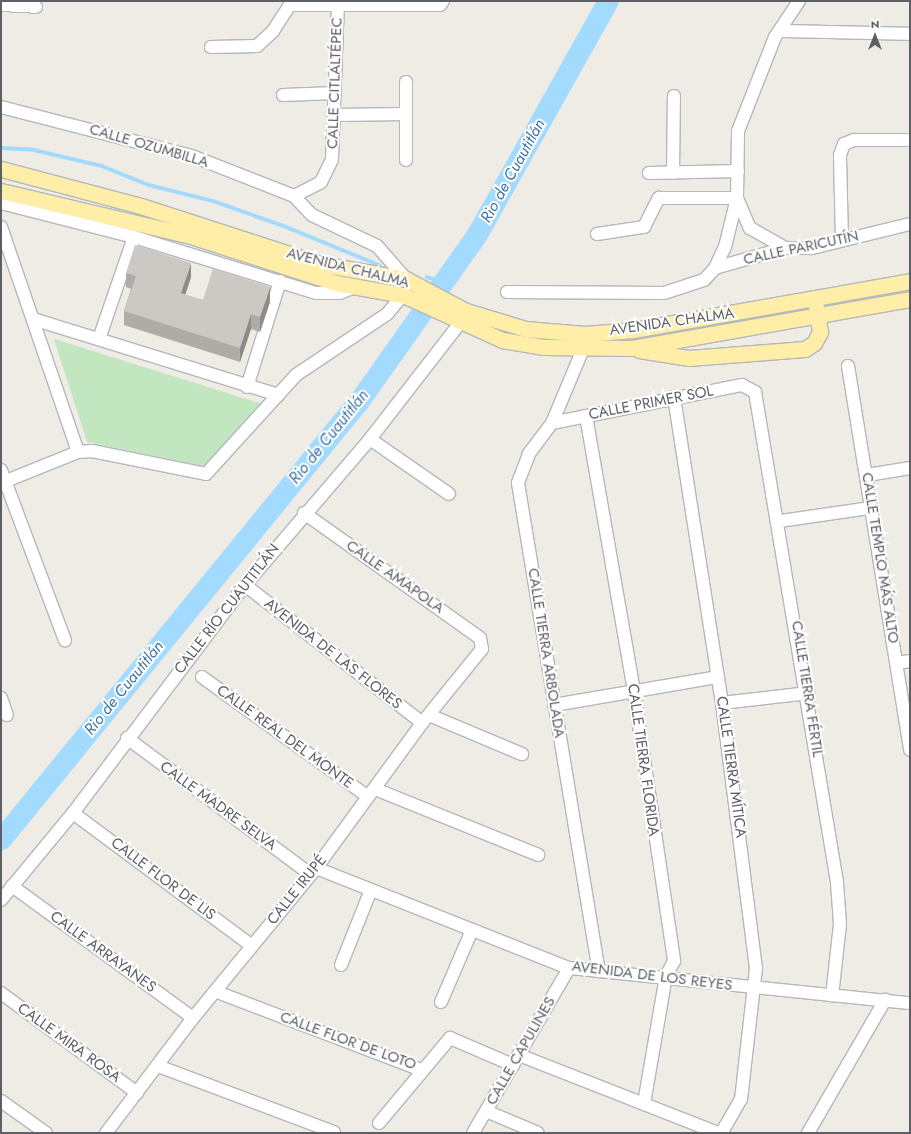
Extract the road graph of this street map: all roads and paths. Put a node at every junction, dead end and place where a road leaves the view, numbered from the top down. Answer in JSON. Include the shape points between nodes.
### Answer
{"nodes":[{"id":1,"x":443,"y":1,"type":"edge"},
{"id":2,"x":799,"y":1,"type":"edge"},
{"id":3,"x":337,"y":3,"type":"edge"},
{"id":4,"x":1,"y":5,"type":"edge"},
{"id":5,"x":36,"y":7,"type":"dead end"},
{"id":6,"x":780,"y":31,"type":"junction"},
{"id":7,"x":910,"y":34,"type":"edge"},
{"id":8,"x":211,"y":47,"type":"dead end"},
{"id":9,"x":406,"y":82,"type":"dead end"},
{"id":10,"x":335,"y":94,"type":"junction"},
{"id":11,"x":283,"y":95,"type":"dead end"},
{"id":12,"x":674,"y":96,"type":"dead end"},
{"id":13,"x":1,"y":108,"type":"edge"},
{"id":14,"x":404,"y":114,"type":"junction"},
{"id":15,"x":336,"y":115,"type":"junction"},
{"id":16,"x":909,"y":140,"type":"dead end"},
{"id":17,"x":406,"y":160,"type":"dead end"},
{"id":18,"x":1,"y":169,"type":"edge"},
{"id":19,"x":738,"y":171,"type":"junction"},
{"id":20,"x":649,"y":173,"type":"dead end"},
{"id":21,"x":673,"y":173,"type":"junction"},
{"id":22,"x":1,"y":191,"type":"edge"},
{"id":23,"x":294,"y":196,"type":"junction"},
{"id":24,"x":737,"y":198,"type":"junction"},
{"id":25,"x":1,"y":203,"type":"edge"},
{"id":26,"x":910,"y":224,"type":"edge"},
{"id":27,"x":1,"y":227,"type":"edge"},
{"id":28,"x":597,"y":234,"type":"dead end"},
{"id":29,"x":134,"y":237,"type":"junction"},
{"id":30,"x":842,"y":239,"type":"junction"},
{"id":31,"x":785,"y":248,"type":"junction"},
{"id":32,"x":715,"y":268,"type":"junction"},
{"id":33,"x":403,"y":275,"type":"junction"},
{"id":34,"x":910,"y":281,"type":"edge"},
{"id":35,"x":280,"y":282,"type":"junction"},
{"id":36,"x":358,"y":286,"type":"junction"},
{"id":37,"x":507,"y":292,"type":"dead end"},
{"id":38,"x":403,"y":295,"type":"junction"},
{"id":39,"x":422,"y":296,"type":"junction"},
{"id":40,"x":814,"y":298,"type":"junction"},
{"id":41,"x":910,"y":299,"type":"edge"},
{"id":42,"x":436,"y":303,"type":"junction"},
{"id":43,"x":818,"y":317,"type":"junction"},
{"id":44,"x":33,"y":318,"type":"junction"},
{"id":45,"x":460,"y":323,"type":"junction"},
{"id":46,"x":100,"y":340,"type":"junction"},
{"id":47,"x":632,"y":348,"type":"junction"},
{"id":48,"x":583,"y":349,"type":"junction"},
{"id":49,"x":848,"y":366,"type":"dead end"},
{"id":50,"x":750,"y":386,"type":"joint"},
{"id":51,"x":247,"y":387,"type":"junction"},
{"id":52,"x":278,"y":395,"type":"junction"},
{"id":53,"x":674,"y":398,"type":"junction"},
{"id":54,"x":586,"y":416,"type":"junction"},
{"id":55,"x":552,"y":423,"type":"junction"},
{"id":56,"x":370,"y":439,"type":"junction"},
{"id":57,"x":78,"y":452,"type":"junction"},
{"id":58,"x":910,"y":468,"type":"edge"},
{"id":59,"x":867,"y":476,"type":"junction"},
{"id":60,"x":2,"y":478,"type":"edge"},
{"id":61,"x":449,"y":494,"type":"dead end"},
{"id":62,"x":870,"y":508,"type":"junction"},
{"id":63,"x":304,"y":513,"type":"junction"},
{"id":64,"x":780,"y":521,"type":"junction"},
{"id":65,"x":245,"y":585,"type":"junction"},
{"id":66,"x":65,"y":640,"type":"dead end"},
{"id":67,"x":484,"y":644,"type":"joint"},
{"id":68,"x":910,"y":661,"type":"edge"},
{"id":69,"x":897,"y":662,"type":"junction"},
{"id":70,"x":717,"y":677,"type":"junction"},
{"id":71,"x":202,"y":678,"type":"dead end"},
{"id":72,"x":634,"y":692,"type":"junction"},
{"id":73,"x":808,"y":693,"type":"junction"},
{"id":74,"x":1,"y":698,"type":"edge"},
{"id":75,"x":722,"y":704,"type":"junction"},
{"id":76,"x":554,"y":705,"type":"junction"},
{"id":77,"x":7,"y":715,"type":"dead end"},
{"id":78,"x":425,"y":719,"type":"junction"},
{"id":79,"x":126,"y":738,"type":"junction"},
{"id":80,"x":910,"y":750,"type":"edge"},
{"id":81,"x":522,"y":754,"type":"dead end"},
{"id":82,"x":371,"y":792,"type":"junction"},
{"id":83,"x":73,"y":813,"type":"junction"},
{"id":84,"x":538,"y":855,"type":"dead end"},
{"id":85,"x":313,"y":870,"type":"junction"},
{"id":86,"x":12,"y":886,"type":"junction"},
{"id":87,"x":370,"y":892,"type":"junction"},
{"id":88,"x":1,"y":900,"type":"edge"},
{"id":89,"x":472,"y":930,"type":"junction"},
{"id":90,"x":252,"y":946,"type":"junction"},
{"id":91,"x":341,"y":965,"type":"dead end"},
{"id":92,"x":569,"y":968,"type":"junction"},
{"id":93,"x":599,"y":971,"type":"junction"},
{"id":94,"x":666,"y":976,"type":"junction"},
{"id":95,"x":752,"y":988,"type":"junction"},
{"id":96,"x":217,"y":992,"type":"junction"},
{"id":97,"x":1,"y":993,"type":"edge"},
{"id":98,"x":832,"y":996,"type":"junction"},
{"id":99,"x":885,"y":1000,"type":"junction"},
{"id":100,"x":441,"y":1002,"type":"dead end"},
{"id":101,"x":910,"y":1003,"type":"edge"},
{"id":102,"x":193,"y":1018,"type":"junction"},
{"id":103,"x":516,"y":1060,"type":"junction"},
{"id":104,"x":158,"y":1066,"type":"junction"},
{"id":105,"x":421,"y":1070,"type":"junction"},
{"id":106,"x":137,"y":1093,"type":"junction"},
{"id":107,"x":1,"y":1101,"type":"edge"},
{"id":108,"x":644,"y":1103,"type":"junction"},
{"id":109,"x":486,"y":1111,"type":"junction"},
{"id":110,"x":379,"y":1123,"type":"dead end"},
{"id":111,"x":334,"y":1132,"type":"edge"},
{"id":112,"x":46,"y":1133,"type":"edge"},
{"id":113,"x":106,"y":1133,"type":"edge"},
{"id":114,"x":473,"y":1133,"type":"edge"},
{"id":115,"x":538,"y":1133,"type":"edge"},
{"id":116,"x":718,"y":1133,"type":"edge"},
{"id":117,"x":721,"y":1133,"type":"edge"},
{"id":118,"x":808,"y":1133,"type":"edge"}],
"edges":[{"from":1,"to":3,"type":"street","via":[[440,5]]},
{"from":2,"to":6,"type":"street"},
{"from":3,"to":8,"type":"street","via":[[290,5],[273,31],[257,46]]},
{"from":3,"to":10,"type":"street","name":"CALLE CITLALTÉPEC"},
{"from":4,"to":5,"type":"street"},
{"from":6,"to":7,"type":"street"},
{"from":6,"to":19,"type":"street","via":[[754,86],[738,131]]},
{"from":9,"to":14,"type":"street"},
{"from":10,"to":11,"type":"street"},
{"from":10,"to":15,"type":"street","name":"CALLE CITLALTÉPEC"},
{"from":12,"to":21,"type":"street"},
{"from":13,"to":23,"type":"street","name":"CALLE OZUMBILLA","via":[[192,156]]},
{"from":14,"to":15,"type":"street"},
{"from":14,"to":17,"type":"street"},
{"from":15,"to":23,"type":"street","name":"CALLE CITLALTÉPEC","via":[[329,171],[321,182]]},
{"from":16,"to":30,"type":"street","via":[[854,140],[844,144],[840,155]]},
{"from":18,"to":33,"type":"main road","name":"AVENIDA CHALMA","via":[[141,206],[321,264]]},
{"from":19,"to":21,"type":"street"},
{"from":19,"to":24,"type":"street"},
{"from":20,"to":21,"type":"street"},
{"from":22,"to":36,"type":"main road","name":"AVENIDA CHALMA","via":[[184,235],[328,281]]},
{"from":23,"to":33,"type":"street","via":[[312,215],[377,246]]},
{"from":24,"to":28,"type":"street","via":[[659,198],[644,227]]},
{"from":24,"to":31,"type":"street","via":[[750,228]]},
{"from":24,"to":32,"type":"street","via":[[725,247]]},
{"from":25,"to":29,"type":"street"},
{"from":26,"to":30,"type":"street","name":"CALLE PARICUTÍN"},
{"from":27,"to":44,"type":"street"},
{"from":29,"to":35,"type":"street"},
{"from":29,"to":46,"type":"street"},
{"from":30,"to":31,"type":"street","name":"CALLE PARICUTÍN","via":[[812,248]]},
{"from":31,"to":32,"type":"street","name":"CALLE PARICUTÍN"},
{"from":32,"to":37,"type":"street","name":"CALLE PARICUTÍN","via":[[704,280],[664,293]]},
{"from":33,"to":39,"type":"main road","name":"AVENIDA CHALMA"},
{"from":34,"to":40,"type":"main road","name":"AVENIDA CHALMA"},
{"from":35,"to":36,"type":"street","via":[[330,294]]},
{"from":35,"to":51,"type":"street"},
{"from":36,"to":38,"type":"main road","name":"AVENIDA CHALMA"},
{"from":38,"to":39,"type":"main road","name":"AVENIDA CHALMA"},
{"from":38,"to":52,"type":"street","via":[[387,314],[317,359]]},
{"from":39,"to":42,"type":"main road","name":"AVENIDA CHALMA"},
{"from":40,"to":42,"type":"main road","name":"AVENIDA CHALMA","via":[[633,330],[585,334],[526,329]]},
{"from":40,"to":43,"type":"main road"},
{"from":41,"to":43,"type":"main road","name":"AVENIDA CHALMA"},
{"from":42,"to":45,"type":"main road","name":"AVENIDA CHALMA"},
{"from":43,"to":47,"type":"main road","name":"AVENIDA CHALMA"},
{"from":43,"to":47,"type":"main road","via":[[820,332],[814,343],[806,349],[689,358]]},
{"from":44,"to":46,"type":"street"},
{"from":44,"to":57,"type":"street"},
{"from":45,"to":48,"type":"main road","name":"AVENIDA CHALMA","via":[[502,340]]},
{"from":45,"to":56,"type":"street","name":"CALLE RÍO CUAUTITLÁN"},
{"from":46,"to":51,"type":"street"},
{"from":47,"to":48,"type":"main road","name":"AVENIDA CHALMA"},
{"from":48,"to":55,"type":"street","name":"CALLE TIERRA ARBOLADA"},
{"from":49,"to":59,"type":"street","name":"CALLE TEMPLO MÁS ALTO"},
{"from":50,"to":53,"type":"street","name":"CALLE PRIMER SOL"},
{"from":50,"to":64,"type":"street","name":"CALLE TIERRA FÉRTIL","via":[[756,392]]},
{"from":51,"to":52,"type":"street"},
{"from":52,"to":57,"type":"street","via":[[206,474],[103,453]]},
{"from":53,"to":54,"type":"street","name":"CALLE PRIMER SOL"},
{"from":53,"to":70,"type":"street","name":"CALLE TIERRA MÍTICA"},
{"from":54,"to":55,"type":"street","name":"CALLE PRIMER SOL"},
{"from":54,"to":72,"type":"street","name":"CALLE TIERRA FLORIDA"},
{"from":55,"to":76,"type":"street","name":"CALLE TIERRA ARBOLADA","via":[[529,454],[518,483]]},
{"from":56,"to":61,"type":"street"},
{"from":56,"to":63,"type":"street","name":"CALLE RÍO CUAUTITLÁN"},
{"from":57,"to":60,"type":"street"},
{"from":58,"to":59,"type":"street"},
{"from":59,"to":62,"type":"street","name":"CALLE TEMPLO MÁS ALTO"},
{"from":60,"to":66,"type":"street"},
{"from":62,"to":64,"type":"street"},
{"from":62,"to":69,"type":"street","name":"CALLE TEMPLO MÁS ALTO"},
{"from":63,"to":65,"type":"street","name":"CALLE RÍO CUAUTITLÁN"},
{"from":63,"to":67,"type":"street","name":"CALLE AMAPOLA"},
{"from":64,"to":73,"type":"street","name":"CALLE TIERRA FÉRTIL"},
{"from":65,"to":78,"type":"street","name":"AVENIDA DE LAS FLORES"},
{"from":65,"to":79,"type":"street","name":"CALLE RÍO CUAUTITLÁN"},
{"from":67,"to":78,"type":"street","name":"CALLE IRUPÉ"},
{"from":68,"to":69,"type":"street"},
{"from":69,"to":80,"type":"street","name":"CALLE TEMPLO MÁS ALTO"},
{"from":70,"to":72,"type":"street"},
{"from":70,"to":75,"type":"street","name":"CALLE TIERRA MÍTICA"},
{"from":71,"to":82,"type":"street","name":"CALLE REAL DEL MONTE"},
{"from":72,"to":76,"type":"street"},
{"from":72,"to":94,"type":"street","name":"CALLE TIERRA FLORIDA","via":[[674,961]]},
{"from":73,"to":75,"type":"street"},
{"from":73,"to":98,"type":"street","name":"CALLE TIERRA FÉRTIL","via":[[837,883],[840,924]]},
{"from":74,"to":77,"type":"street"},
{"from":75,"to":95,"type":"street","name":"CALLE TIERRA MÍTICA","via":[[754,936],[756,968]]},
{"from":76,"to":93,"type":"street","name":"CALLE TIERRA ARBOLADA"},
{"from":78,"to":81,"type":"street","name":"AVENIDA DE LAS FLORES"},
{"from":78,"to":82,"type":"street","name":"CALLE IRUPÉ"},
{"from":79,"to":83,"type":"street","name":"CALLE RÍO CUAUTITLÁN"},
{"from":79,"to":85,"type":"street","name":"CALLE MADRE SELVA"},
{"from":82,"to":84,"type":"street","name":"CALLE REAL DEL MONTE"},
{"from":82,"to":85,"type":"street","name":"CALLE IRUPÉ"},
{"from":83,"to":86,"type":"street","name":"CALLE RÍO CUAUTITLÁN"},
{"from":83,"to":90,"type":"street","name":"CALLE FLOR DE LIS"},
{"from":85,"to":87,"type":"street","name":"AVENIDA DE LOS REYES"},
{"from":85,"to":90,"type":"street","name":"CALLE IRUPÉ"},
{"from":86,"to":88,"type":"street","name":"CALLE RÍO CUAUTITLÁN"},
{"from":86,"to":102,"type":"street","name":"CALLE ARRAYANES"},
{"from":87,"to":89,"type":"street","name":"AVENIDA DE LOS REYES"},
{"from":87,"to":91,"type":"street"},
{"from":89,"to":92,"type":"street","name":"AVENIDA DE LOS REYES"},
{"from":89,"to":100,"type":"street"},
{"from":90,"to":96,"type":"street","name":"CALLE IRUPÉ"},
{"from":92,"to":93,"type":"street","name":"AVENIDA DE LOS REYES"},
{"from":92,"to":103,"type":"street","name":"CALLE CAPULINES"},
{"from":93,"to":94,"type":"street","name":"AVENIDA DE LOS REYES"},
{"from":94,"to":95,"type":"street","name":"AVENIDA DE LOS REYES"},
{"from":94,"to":108,"type":"street","name":"CALLE TIERRA FLORIDA"},
{"from":95,"to":98,"type":"street","name":"AVENIDA DE LOS REYES"},
{"from":95,"to":117,"type":"street","name":"CALLE TIERRA MÍTICA","via":[[741,1098]]},
{"from":96,"to":102,"type":"street","name":"CALLE IRUPÉ"},
{"from":96,"to":105,"type":"street","name":"CALLE FLOR DE LOTO"},
{"from":97,"to":106,"type":"street","name":"CALLE MIRA ROSA"},
{"from":98,"to":99,"type":"street","name":"AVENIDA DE LOS REYES"},
{"from":99,"to":101,"type":"street","name":"AVENIDA DE LOS REYES"},
{"from":99,"to":118,"type":"street"},
{"from":102,"to":104,"type":"street","name":"CALLE IRUPÉ"},
{"from":103,"to":105,"type":"street","name":"CALLE FLOR DE LOTO","via":[[450,1038]]},
{"from":103,"to":108,"type":"street"},
{"from":103,"to":109,"type":"street","name":"CALLE CAPULINES"},
{"from":104,"to":106,"type":"street","name":"CALLE IRUPÉ"},
{"from":104,"to":111,"type":"street"},
{"from":105,"to":110,"type":"street"},
{"from":106,"to":113,"type":"street","name":"CALLE IRUPÉ"},
{"from":107,"to":112,"type":"street"},
{"from":108,"to":116,"type":"street"},
{"from":109,"to":114,"type":"street","name":"CALLE CAPULINES"},
{"from":109,"to":115,"type":"street"}]}
